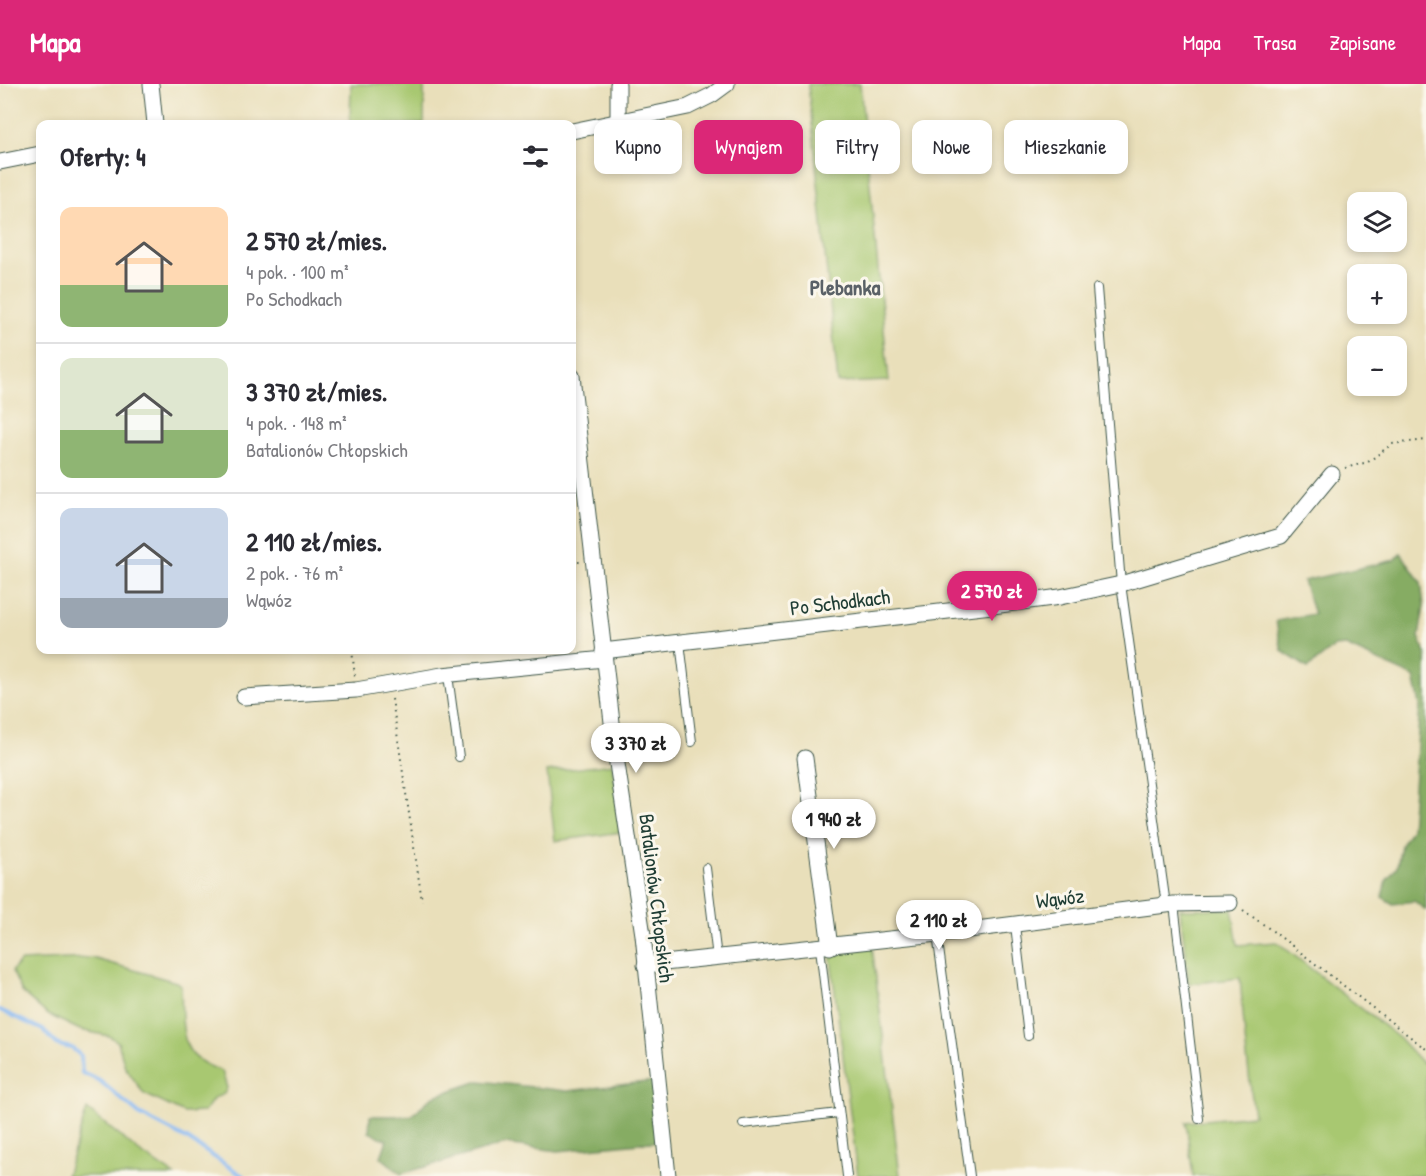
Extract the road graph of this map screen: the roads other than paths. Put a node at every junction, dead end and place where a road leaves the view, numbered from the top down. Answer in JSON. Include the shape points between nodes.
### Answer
{"nodes":[{"id":1,"x":152,"y":84,"type":"edge"},
{"id":2,"x":618,"y":84,"type":"edge"},
{"id":3,"x":727,"y":84,"type":"edge"},
{"id":4,"x":155,"y":120,"type":"edge"},
{"id":5,"x":618,"y":120,"type":"edge"},
{"id":6,"x":631,"y":120,"type":"edge"},
{"id":7,"x":594,"y":127,"type":"edge"},
{"id":8,"x":576,"y":130,"type":"edge"},
{"id":9,"x":36,"y":155,"type":"edge"},
{"id":10,"x":0,"y":162,"type":"edge"},
{"id":11,"x":1097,"y":288,"type":"dead end"},
{"id":12,"x":576,"y":411,"type":"edge"},
{"id":13,"x":1332,"y":474,"type":"road end"},
{"id":14,"x":1121,"y":584,"type":"junction"},
{"id":15,"x":680,"y":642,"type":"junction"},
{"id":16,"x":604,"y":655,"type":"junction"},
{"id":17,"x":448,"y":675,"type":"junction"},
{"id":18,"x":244,"y":697,"type":"dead end"},
{"id":19,"x":692,"y":742,"type":"dead end"},
{"id":20,"x":459,"y":757,"type":"dead end"},
{"id":21,"x":806,"y":758,"type":"dead end"},
{"id":22,"x":705,"y":868,"type":"dead end"},
{"id":23,"x":1230,"y":903,"type":"dead end"},
{"id":24,"x":1170,"y":905,"type":"junction"},
{"id":25,"x":1015,"y":925,"type":"junction"},
{"id":26,"x":937,"y":934,"type":"junction"},
{"id":27,"x":825,"y":947,"type":"junction"},
{"id":28,"x":717,"y":958,"type":"junction"},
{"id":29,"x":645,"y":965,"type":"junction"},
{"id":30,"x":1028,"y":1036,"type":"dead end"},
{"id":31,"x":839,"y":1113,"type":"junction"},
{"id":32,"x":1198,"y":1119,"type":"dead end"},
{"id":33,"x":743,"y":1124,"type":"dead end"},
{"id":34,"x":668,"y":1176,"type":"edge"},
{"id":35,"x":847,"y":1176,"type":"edge"},
{"id":36,"x":970,"y":1176,"type":"edge"}],
"edges":[{"from":1,"to":4,"type":"street"},
{"from":2,"to":5,"type":"street"},
{"from":3,"to":6,"type":"street","via":[[688,107]]},
{"from":7,"to":8,"type":"street"},
{"from":9,"to":10,"type":"street"},
{"from":11,"to":14,"type":"lane"},
{"from":12,"to":16,"type":"street","name":"Batalionów Chłopskich"},
{"from":13,"to":14,"type":"street","name":"Po Schodkach","via":[[1281,536]]},
{"from":14,"to":15,"type":"street","name":"Po Schodkach","via":[[1000,605]]},
{"from":14,"to":24,"type":"lane"},
{"from":15,"to":16,"type":"street","name":"Po Schodkach"},
{"from":15,"to":19,"type":"lane"},
{"from":16,"to":17,"type":"street","name":"Po Schodkach"},
{"from":16,"to":29,"type":"street","name":"Batalionów Chłopskich"},
{"from":17,"to":18,"type":"street","name":"Po Schodkach","via":[[356,690]]},
{"from":17,"to":20,"type":"lane"},
{"from":21,"to":27,"type":"street"},
{"from":22,"to":28,"type":"lane"},
{"from":23,"to":24,"type":"street","name":"Wąwóz"},
{"from":24,"to":25,"type":"street","name":"Wąwóz"},
{"from":24,"to":32,"type":"lane"},
{"from":25,"to":26,"type":"street","name":"Wąwóz"},
{"from":25,"to":30,"type":"lane"},
{"from":26,"to":27,"type":"street","name":"Wąwóz"},
{"from":26,"to":36,"type":"lane"},
{"from":27,"to":28,"type":"street","name":"Wąwóz"},
{"from":27,"to":31,"type":"lane"},
{"from":28,"to":29,"type":"street","name":"Wąwóz"},
{"from":29,"to":34,"type":"street","name":"Batalionów Chłopskich"},
{"from":31,"to":33,"type":"lane"},
{"from":31,"to":35,"type":"lane"}]}
